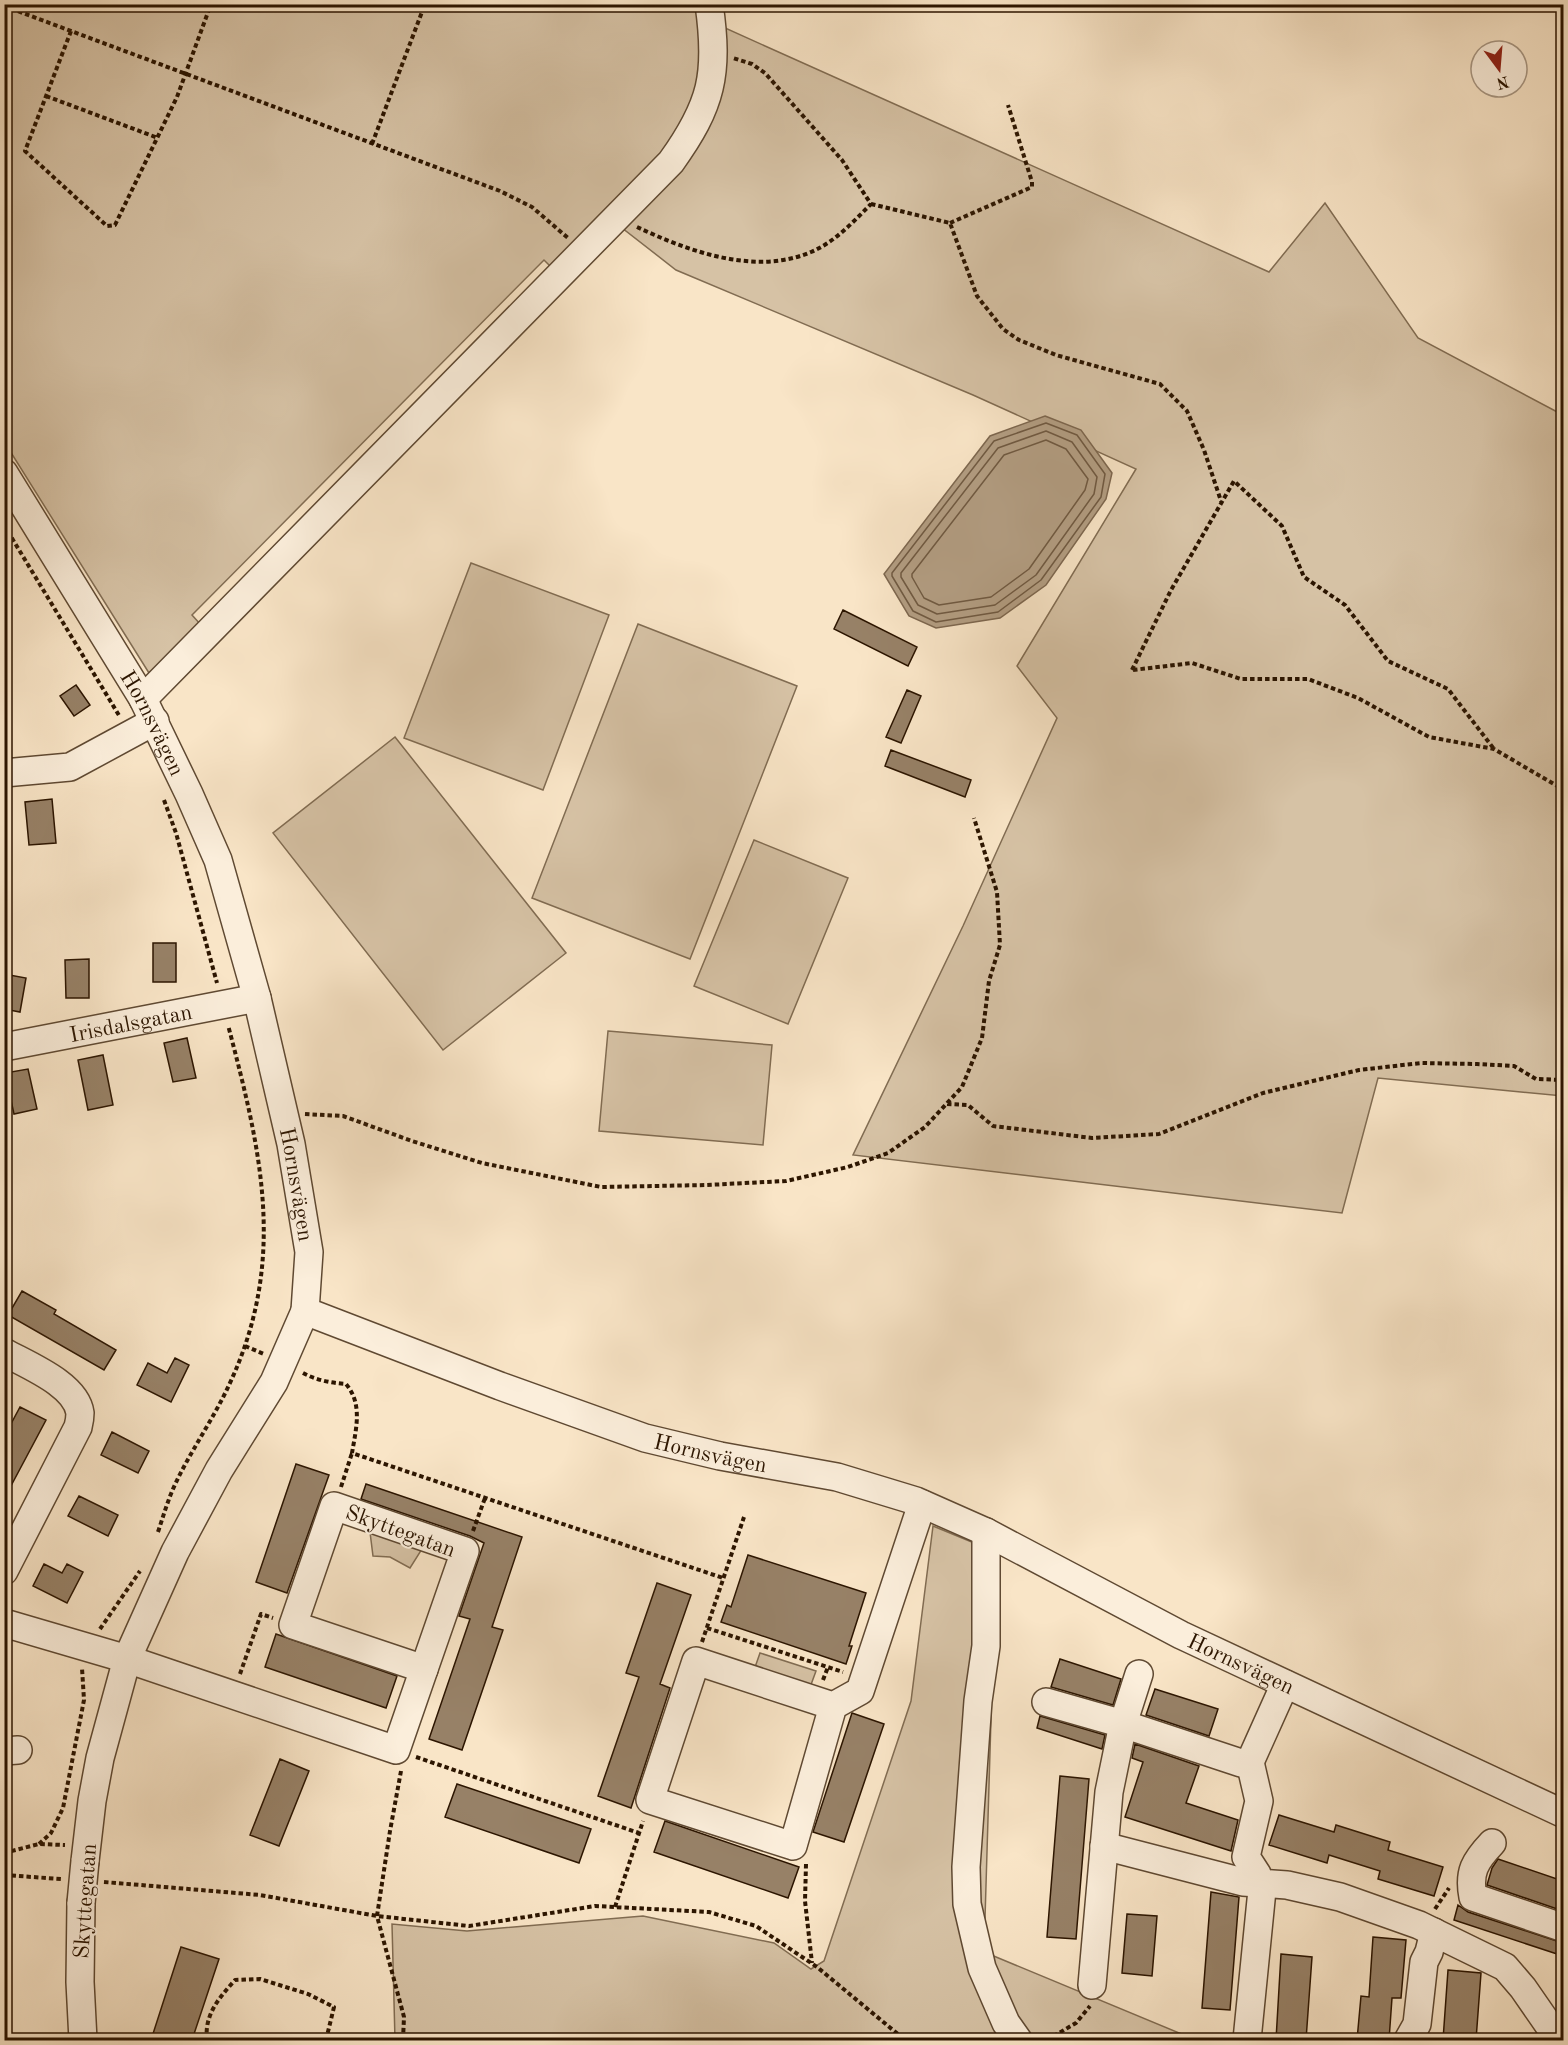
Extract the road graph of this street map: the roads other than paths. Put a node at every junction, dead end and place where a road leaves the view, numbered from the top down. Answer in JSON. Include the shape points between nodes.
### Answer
{"nodes":[{"id":1,"x":709,"y":4,"type":"edge"},
{"id":2,"x":4,"y":473,"type":"edge"},
{"id":3,"x":149,"y":710,"type":"junction"},
{"id":4,"x":4,"y":773,"type":"edge"},
{"id":5,"x":257,"y":998,"type":"junction"},
{"id":6,"x":4,"y":1047,"type":"edge"},
{"id":7,"x":305,"y":1311,"type":"junction"},
{"id":8,"x":4,"y":1352,"type":"edge"},
{"id":9,"x":922,"y":1504,"type":"junction"},
{"id":10,"x":986,"y":1532,"type":"junction"},
{"id":11,"x":4,"y":1572,"type":"edge"},
{"id":12,"x":4,"y":1623,"type":"edge"},
{"id":13,"x":127,"y":1659,"type":"junction"},
{"id":14,"x":424,"y":1670,"type":"junction"},
{"id":15,"x":1139,"y":1674,"type":"dead end"},
{"id":16,"x":1285,"y":1684,"type":"junction"},
{"id":17,"x":1046,"y":1702,"type":"dead end"},
{"id":18,"x":833,"y":1706,"type":"junction"},
{"id":19,"x":1123,"y":1724,"type":"junction"},
{"id":20,"x":1250,"y":1762,"type":"junction"},
{"id":21,"x":1563,"y":1814,"type":"edge"},
{"id":22,"x":1491,"y":1843,"type":"dead end"},
{"id":23,"x":1104,"y":1846,"type":"junction"},
{"id":24,"x":1260,"y":1884,"type":"junction"},
{"id":25,"x":1563,"y":1928,"type":"edge"},
{"id":26,"x":1434,"y":1932,"type":"junction"},
{"id":27,"x":1092,"y":1985,"type":"road end"},
{"id":28,"x":83,"y":2040,"type":"edge"},
{"id":29,"x":1018,"y":2040,"type":"edge"},
{"id":30,"x":1247,"y":2040,"type":"edge"},
{"id":31,"x":1407,"y":2040,"type":"edge"},
{"id":32,"x":1559,"y":2040,"type":"edge"}],
"edges":[{"from":1,"to":3,"type":"street","via":[[714,58],[709,90],[702,113],[671,162],[583,250]]},
{"from":2,"to":3,"type":"street","name":"Hornsvägen"},
{"from":3,"to":4,"type":"street","via":[[131,734],[70,767]]},
{"from":3,"to":5,"type":"street","name":"Hornsvägen","via":[[218,860]]},
{"from":5,"to":6,"type":"street","name":"Irisdalsgatan"},
{"from":5,"to":7,"type":"street","name":"Hornsvägen","via":[[291,1144],[309,1252]]},
{"from":7,"to":9,"type":"street","name":"Hornsvägen","via":[[645,1438],[837,1478]]},
{"from":7,"to":13,"type":"street","name":"Skyttegatan","via":[[274,1382],[219,1470],[175,1552]]},
{"from":8,"to":11,"type":"street","via":[[66,1388],[80,1413],[78,1427]]},
{"from":9,"to":10,"type":"street","name":"Hornsvägen"},
{"from":9,"to":18,"type":"street","via":[[860,1691]]},
{"from":10,"to":16,"type":"street","name":"Hornsvägen","via":[[1181,1635]]},
{"from":10,"to":29,"type":"street","via":[[986,1646],[977,1713],[967,1904],[982,1968],[1006,2023]]},
{"from":12,"to":13,"type":"street"},
{"from":13,"to":14,"type":"street","name":"Skyttegatan","via":[[396,1750]]},
{"from":13,"to":28,"type":"street","name":"Skyttegatan","bridge":true,"via":[[100,1758],[84,1862],[80,1982]]},
{"from":14,"to":14,"type":"street","name":"Skyttegatan","via":[[465,1551],[334,1506],[293,1624]]},
{"from":15,"to":19,"type":"street"},
{"from":16,"to":20,"type":"street"},
{"from":16,"to":21,"type":"street","name":"Hornsvägen"},
{"from":17,"to":19,"type":"street"},
{"from":18,"to":18,"type":"street","via":[[793,1846],[650,1800],[696,1661]]},
{"from":19,"to":20,"type":"street","via":[[1241,1763]]},
{"from":19,"to":23,"type":"street","via":[[1109,1792]]},
{"from":20,"to":24,"type":"street","via":[[1259,1801],[1246,1857]]},
{"from":22,"to":25,"type":"street","via":[[1477,1859],[1470,1881],[1473,1897]]},
{"from":23,"to":24,"type":"street"},
{"from":23,"to":27,"type":"street"},
{"from":24,"to":26,"type":"street","via":[[1287,1885],[1340,1897]]},
{"from":24,"to":30,"type":"street"},
{"from":26,"to":31,"type":"street","via":[[1424,1962],[1417,2024]]},
{"from":26,"to":32,"type":"street","via":[[1505,1967]]}]}
